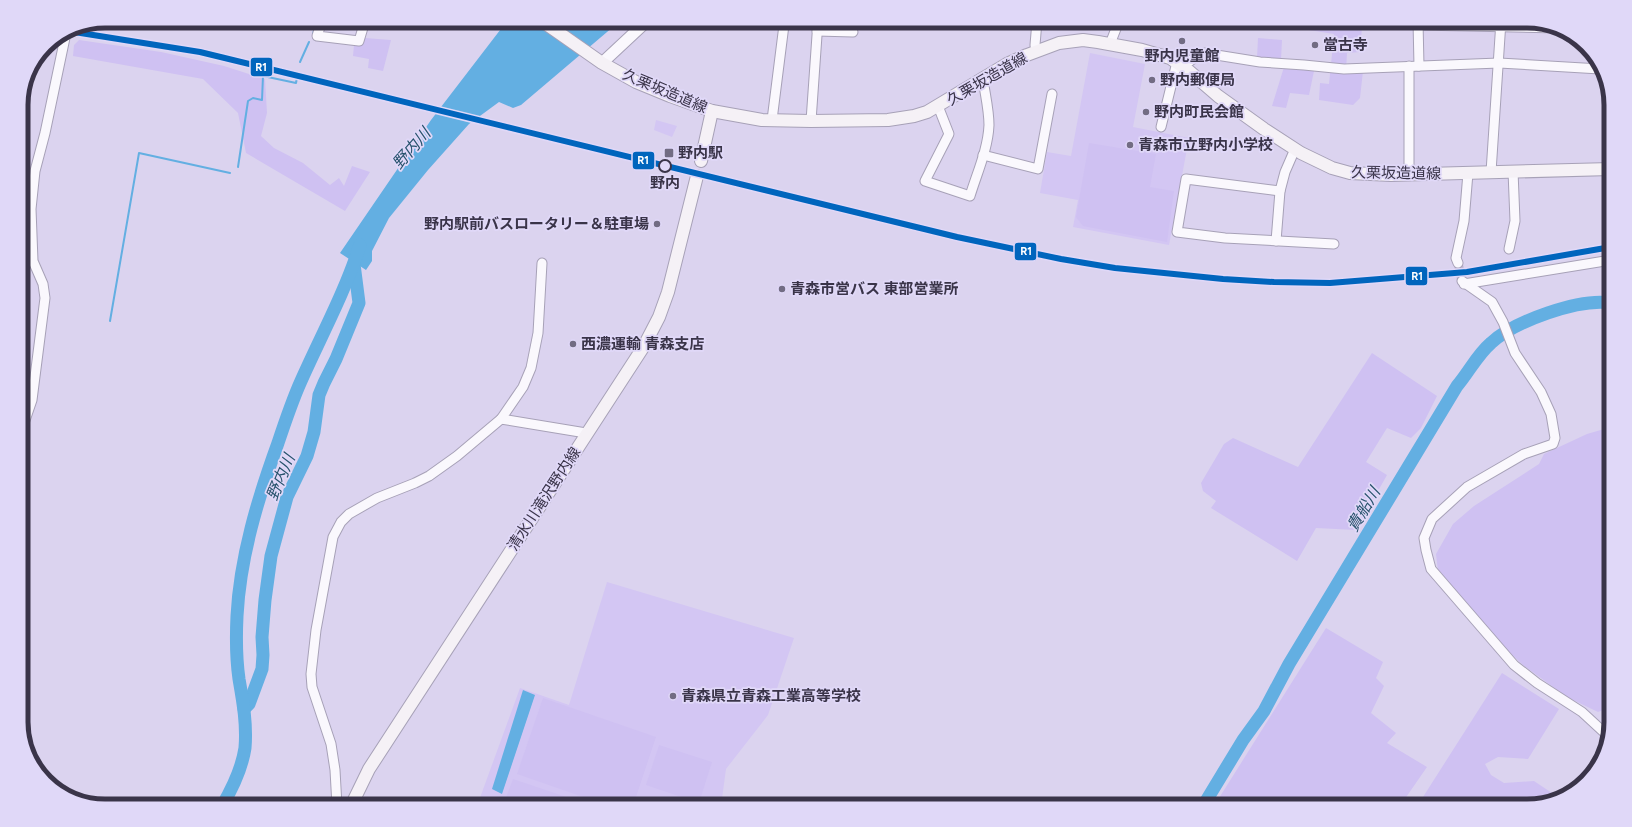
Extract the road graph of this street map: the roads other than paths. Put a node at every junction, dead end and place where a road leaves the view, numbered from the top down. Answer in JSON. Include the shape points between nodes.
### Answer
{"nodes":[{"id":1,"x":320,"y":28,"type":"edge"},
{"id":2,"x":363,"y":28,"type":"edge"},
{"id":3,"x":552,"y":28,"type":"edge"},
{"id":4,"x":638,"y":28,"type":"edge"},
{"id":5,"x":784,"y":28,"type":"edge"},
{"id":6,"x":817,"y":28,"type":"edge"},
{"id":7,"x":1036,"y":28,"type":"edge"},
{"id":8,"x":1116,"y":28,"type":"edge"},
{"id":9,"x":1418,"y":28,"type":"edge"},
{"id":10,"x":1501,"y":28,"type":"edge"},
{"id":11,"x":817,"y":31,"type":"junction"},
{"id":12,"x":853,"y":32,"type":"dead end"},
{"id":13,"x":65,"y":40,"type":"edge"},
{"id":14,"x":1110,"y":44,"type":"junction"},
{"id":15,"x":1036,"y":51,"type":"junction"},
{"id":16,"x":598,"y":60,"type":"junction"},
{"id":17,"x":1499,"y":63,"type":"junction"},
{"id":18,"x":1180,"y":64,"type":"junction"},
{"id":19,"x":1409,"y":66,"type":"junction"},
{"id":20,"x":1419,"y":66,"type":"junction"},
{"id":21,"x":1595,"y":69,"type":"edge"},
{"id":22,"x":983,"y":79,"type":"junction"},
{"id":23,"x":1052,"y":94,"type":"dead end"},
{"id":24,"x":938,"y":106,"type":"junction"},
{"id":25,"x":712,"y":111,"type":"junction"},
{"id":26,"x":772,"y":120,"type":"junction"},
{"id":27,"x":811,"y":121,"type":"junction"},
{"id":28,"x":1161,"y":127,"type":"dead end"},
{"id":29,"x":1295,"y":150,"type":"junction"},
{"id":30,"x":983,"y":155,"type":"junction"},
{"id":31,"x":701,"y":162,"type":"dead end"},
{"id":32,"x":1604,"y":168,"type":"edge"},
{"id":33,"x":1513,"y":171,"type":"junction"},
{"id":34,"x":1491,"y":172,"type":"junction"},
{"id":35,"x":1468,"y":173,"type":"junction"},
{"id":36,"x":1409,"y":174,"type":"junction"},
{"id":37,"x":697,"y":176,"type":"dead end"},
{"id":38,"x":1280,"y":191,"type":"junction"},
{"id":39,"x":1276,"y":241,"type":"junction"},
{"id":40,"x":1334,"y":244,"type":"dead end"},
{"id":41,"x":1509,"y":249,"type":"dead end"},
{"id":42,"x":1604,"y":261,"type":"edge"},
{"id":43,"x":542,"y":263,"type":"dead end"},
{"id":44,"x":1458,"y":263,"type":"tunnel mouth"},
{"id":45,"x":28,"y":412,"type":"edge"},
{"id":46,"x":501,"y":419,"type":"junction"},
{"id":47,"x":586,"y":433,"type":"junction"},
{"id":48,"x":1603,"y":731,"type":"edge"},
{"id":49,"x":337,"y":799,"type":"edge"},
{"id":50,"x":354,"y":799,"type":"edge"}],
"edges":[{"from":1,"to":2,"type":"street","via":[[318,36],[359,41]]},
{"from":3,"to":16,"type":"main road","name":"久栗坂造道線"},
{"from":4,"to":16,"type":"street"},
{"from":5,"to":26,"type":"street"},
{"from":6,"to":11,"type":"street"},
{"from":7,"to":15,"type":"street"},
{"from":8,"to":14,"type":"street"},
{"from":9,"to":20,"type":"street"},
{"from":10,"to":17,"type":"street"},
{"from":11,"to":12,"type":"street"},
{"from":11,"to":27,"type":"street"},
{"from":13,"to":45,"type":"street","via":[[32,191],[33,261],[45,298],[32,400]]},
{"from":14,"to":15,"type":"main road","name":"久栗坂造道線","via":[[1083,40],[1067,41]]},
{"from":14,"to":18,"type":"main road","name":"久栗坂造道線","via":[[1142,50],[1170,58]]},
{"from":15,"to":22,"type":"main road","name":"久栗坂造道線","via":[[1007,64]]},
{"from":16,"to":25,"type":"main road","name":"久栗坂造道線","via":[[636,82]]},
{"from":17,"to":20,"type":"street"},
{"from":17,"to":21,"type":"street"},
{"from":17,"to":34,"type":"street"},
{"from":18,"to":19,"type":"street","via":[[1204,53],[1260,62],[1344,69]]},
{"from":18,"to":28,"type":"street"},
{"from":18,"to":29,"type":"main road","name":"久栗坂造道線","via":[[1218,96]]},
{"from":19,"to":20,"type":"street"},
{"from":19,"to":36,"type":"street"},
{"from":22,"to":24,"type":"main road","name":"久栗坂造道線"},
{"from":22,"to":30,"type":"street","via":[[989,124]]},
{"from":23,"to":30,"type":"street","via":[[1038,169]]},
{"from":24,"to":27,"type":"main road","name":"久栗坂造道線","via":[[914,116],[888,120]]},
{"from":24,"to":30,"type":"street","via":[[949,134],[925,181],[970,196]]},
{"from":25,"to":26,"type":"main road","name":"久栗坂造道線"},
{"from":25,"to":31,"type":"main road"},
{"from":26,"to":27,"type":"main road","name":"久栗坂造道線"},
{"from":29,"to":36,"type":"main road","name":"久栗坂造道線","via":[[1342,172],[1366,175]]},
{"from":29,"to":38,"type":"street"},
{"from":32,"to":33,"type":"main road","name":"久栗坂造道線"},
{"from":33,"to":34,"type":"main road","name":"久栗坂造道線"},
{"from":33,"to":41,"type":"street","via":[[1515,222]]},
{"from":34,"to":35,"type":"main road","name":"久栗坂造道線"},
{"from":35,"to":36,"type":"main road","name":"久栗坂造道線"},
{"from":35,"to":44,"type":"street","via":[[1464,221],[1456,258]]},
{"from":37,"to":47,"type":"main road","name":"清水川滝沢野内線","via":[[668,292],[659,317],[644,346]]},
{"from":38,"to":39,"type":"street"},
{"from":38,"to":39,"type":"street","via":[[1186,179],[1177,232]]},
{"from":39,"to":40,"type":"street"},
{"from":42,"to":48,"type":"street","via":[[1463,283],[1492,302],[1516,353],[1541,392],[1551,414],[1555,438],[1553,444],[1524,454],[1467,487],[1432,519],[1424,538],[1431,569],[1514,665],[1582,712]]},
{"from":43,"to":46,"type":"street","via":[[538,333],[531,368]]},
{"from":46,"to":47,"type":"street"},
{"from":46,"to":49,"type":"street","via":[[429,476],[377,498],[349,514],[333,537],[310,674],[330,744]]},
{"from":47,"to":50,"type":"main road","name":"清水川滝沢野内線","via":[[369,769]]}]}
